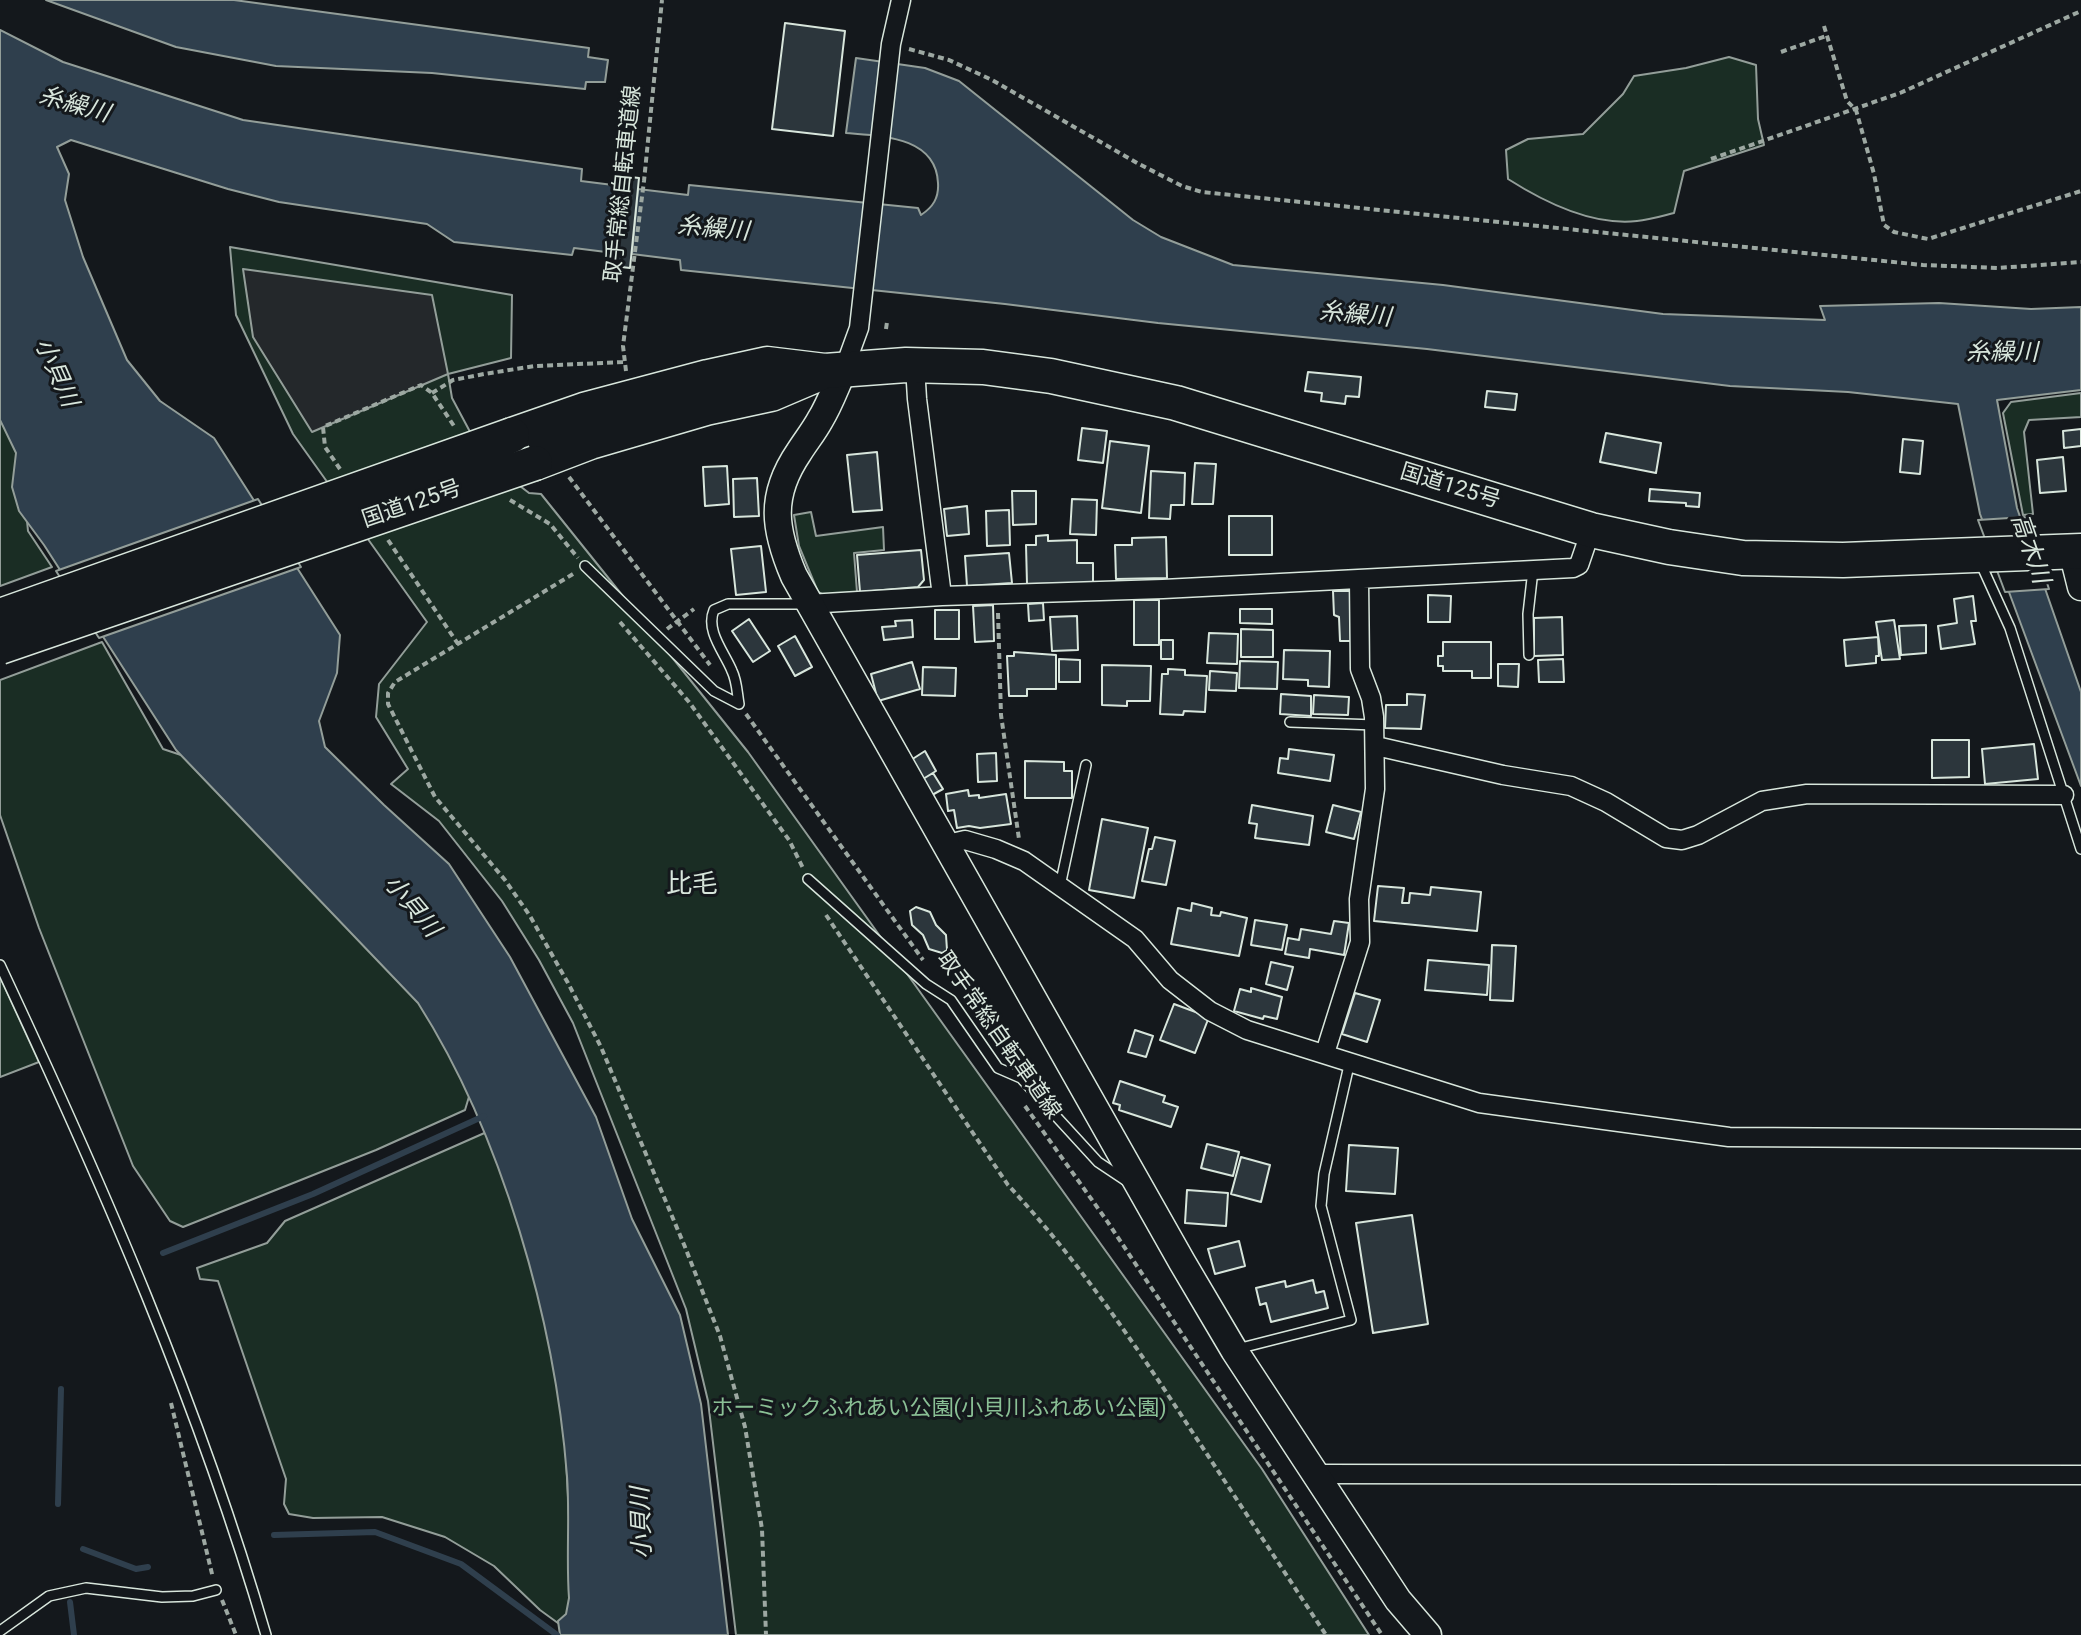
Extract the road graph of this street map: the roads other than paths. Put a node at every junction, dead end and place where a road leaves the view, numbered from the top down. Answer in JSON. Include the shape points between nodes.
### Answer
{"nodes":[{"id":1,"x":901,"y":0,"type":"edge"},
{"id":2,"x":915,"y":366,"type":"junction"},
{"id":3,"x":834,"y":370,"type":"junction"},
{"id":4,"x":1591,"y":530,"type":"junction"},
{"id":5,"x":2066,"y":552,"type":"edge"},
{"id":6,"x":1982,"y":555,"type":"junction"},
{"id":7,"x":585,"y":566,"type":"road end"},
{"id":8,"x":1533,"y":570,"type":"junction"},
{"id":9,"x":1359,"y":580,"type":"junction"},
{"id":10,"x":2081,"y":587,"type":"edge"},
{"id":11,"x":942,"y":596,"type":"junction"},
{"id":12,"x":808,"y":604,"type":"junction"},
{"id":13,"x":0,"y":616,"type":"edge"},
{"id":14,"x":0,"y":647,"type":"edge"},
{"id":15,"x":1529,"y":655,"type":"dead end"},
{"id":16,"x":1290,"y":722,"type":"dead end"},
{"id":17,"x":1375,"y":725,"type":"junction"},
{"id":18,"x":1376,"y":746,"type":"junction"},
{"id":19,"x":1086,"y":765,"type":"dead end"},
{"id":20,"x":2064,"y":795,"type":"junction"},
{"id":21,"x":943,"y":845,"type":"junction"},
{"id":22,"x":2081,"y":849,"type":"edge"},
{"id":23,"x":808,"y":879,"type":"road end"},
{"id":24,"x":1060,"y":886,"type":"junction"},
{"id":25,"x":0,"y":965,"type":"edge"},
{"id":26,"x":1325,"y":1053,"type":"junction"},
{"id":27,"x":1350,"y":1061,"type":"junction"},
{"id":28,"x":2081,"y":1139,"type":"edge"},
{"id":29,"x":1141,"y":1190,"type":"junction"},
{"id":30,"x":1234,"y":1350,"type":"junction"},
{"id":31,"x":1315,"y":1474,"type":"junction"},
{"id":32,"x":2081,"y":1475,"type":"edge"},
{"id":33,"x":216,"y":1590,"type":"road end"},
{"id":34,"x":0,"y":1631,"type":"edge"},
{"id":35,"x":266,"y":1635,"type":"edge"},
{"id":36,"x":1428,"y":1635,"type":"edge"}],
"edges":[{"from":1,"to":3,"type":"street","via":[[859,328]]},
{"from":2,"to":3,"type":"highway","name":"国道125号"},
{"from":2,"to":4,"type":"highway","name":"国道125号","via":[[1018,370],[1176,403]]},
{"from":2,"to":11,"type":"street"},
{"from":3,"to":12,"type":"street","via":[[820,421],[787,471],[776,511],[783,551]]},
{"from":3,"to":13,"type":"highway","name":"国道125号","bridge":true,"via":[[767,364],[584,410]]},
{"from":3,"to":14,"type":"highway","name":"国道125号","bridge":true,"via":[[771,394],[590,442],[550,467]]},
{"from":4,"to":6,"type":"highway","name":"国道125号","via":[[1743,558]]},
{"from":4,"to":8,"type":"street","via":[[1577,567]]},
{"from":5,"to":6,"type":"highway","name":"国道125号"},
{"from":5,"to":10,"type":"street"},
{"from":6,"to":20,"type":"lane"},
{"from":7,"to":12,"type":"lane","via":[[714,691],[739,704],[733,673],[716,640],[714,610],[728,604]]},
{"from":8,"to":9,"type":"street"},
{"from":8,"to":15,"type":"lane"},
{"from":9,"to":11,"type":"street"},
{"from":9,"to":17,"type":"street","via":[[1360,669]]},
{"from":11,"to":12,"type":"street"},
{"from":12,"to":21,"type":"street"},
{"from":16,"to":17,"type":"lane"},
{"from":17,"to":18,"type":"street"},
{"from":18,"to":20,"type":"street","via":[[1571,786],[1666,838],[1682,840],[1762,801],[1807,794]]},
{"from":18,"to":26,"type":"street","via":[[1359,899],[1360,942]]},
{"from":19,"to":24,"type":"lane"},
{"from":20,"to":22,"type":"lane"},
{"from":21,"to":24,"type":"street","via":[[965,840],[996,849]]},
{"from":21,"to":29,"type":"street"},
{"from":23,"to":29,"type":"lane","name":"取手常総自転車道線","via":[[951,1000],[998,1068],[1021,1078],[1098,1162]]},
{"from":24,"to":26,"type":"street","via":[[1135,939],[1170,980],[1210,1011],[1247,1030]]},
{"from":25,"to":35,"type":"lane","via":[[173,1361],[238,1540]]},
{"from":26,"to":27,"type":"street"},
{"from":27,"to":28,"type":"street","via":[[1479,1103],[1729,1137]]},
{"from":27,"to":30,"type":"lane","via":[[1321,1206],[1351,1320]]},
{"from":29,"to":30,"type":"street"},
{"from":30,"to":31,"type":"street"},
{"from":31,"to":32,"type":"street"},
{"from":31,"to":36,"type":"street","via":[[1398,1600]]},
{"from":33,"to":34,"type":"lane","via":[[162,1597],[86,1588],[49,1596]]}]}
